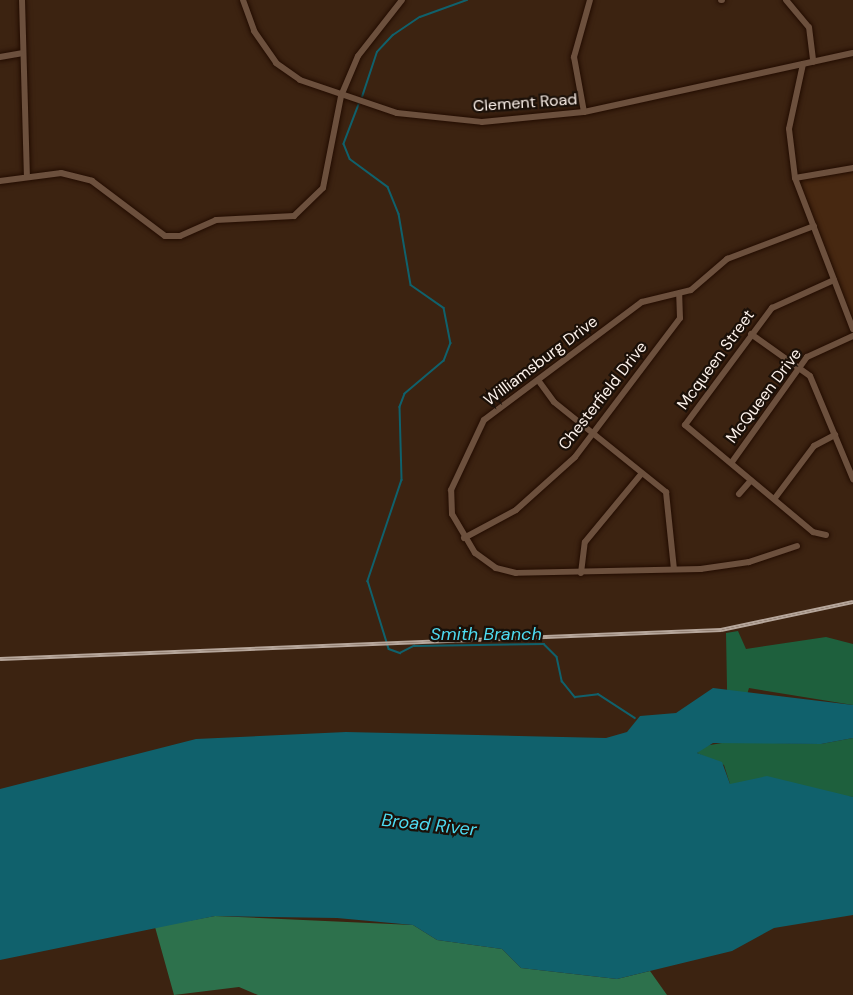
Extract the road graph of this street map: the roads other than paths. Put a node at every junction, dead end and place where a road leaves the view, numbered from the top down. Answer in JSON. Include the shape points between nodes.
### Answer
{"nodes":[{"id":1,"x":22,"y":0,"type":"edge"},
{"id":2,"x":243,"y":0,"type":"edge"},
{"id":3,"x":590,"y":0,"type":"edge"},
{"id":4,"x":786,"y":0,"type":"edge"},
{"id":5,"x":402,"y":2,"type":"edge"},
{"id":6,"x":22,"y":53,"type":"junction"},
{"id":7,"x":853,"y":53,"type":"edge"},
{"id":8,"x":0,"y":57,"type":"edge"},
{"id":9,"x":813,"y":62,"type":"junction"},
{"id":10,"x":803,"y":64,"type":"junction"},
{"id":11,"x":341,"y":96,"type":"junction"},
{"id":12,"x":584,"y":112,"type":"junction"},
{"id":13,"x":853,"y":168,"type":"edge"},
{"id":14,"x":27,"y":174,"type":"junction"},
{"id":15,"x":795,"y":178,"type":"junction"},
{"id":16,"x":0,"y":181,"type":"edge"},
{"id":17,"x":814,"y":226,"type":"junction"},
{"id":18,"x":834,"y":280,"type":"junction"},
{"id":19,"x":679,"y":294,"type":"junction"},
{"id":20,"x":853,"y":328,"type":"edge"},
{"id":21,"x":751,"y":334,"type":"junction"},
{"id":22,"x":853,"y":336,"type":"edge"},
{"id":23,"x":798,"y":369,"type":"junction"},
{"id":24,"x":538,"y":380,"type":"junction"},
{"id":25,"x":593,"y":433,"type":"junction"},
{"id":26,"x":835,"y":435,"type":"junction"},
{"id":27,"x":732,"y":462,"type":"junction"},
{"id":28,"x":642,"y":473,"type":"junction"},
{"id":29,"x":853,"y":479,"type":"edge"},
{"id":30,"x":751,"y":480,"type":"junction"},
{"id":31,"x":739,"y":494,"type":"dead end"},
{"id":32,"x":775,"y":498,"type":"junction"},
{"id":33,"x":826,"y":535,"type":"dead end"},
{"id":34,"x":464,"y":538,"type":"junction"},
{"id":35,"x":797,"y":546,"type":"dead end"},
{"id":36,"x":674,"y":569,"type":"junction"},
{"id":37,"x":581,"y":573,"type":"junction"}],
"edges":[{"from":1,"to":6,"type":"street"},
{"from":2,"to":11,"type":"street","name":"Clement Road","via":[[254,31],[276,63],[300,80]]},
{"from":3,"to":12,"type":"street","via":[[574,57]]},
{"from":4,"to":9,"type":"street","via":[[808,27]]},
{"from":5,"to":11,"type":"street","via":[[358,56]]},
{"from":6,"to":8,"type":"street"},
{"from":6,"to":14,"type":"street"},
{"from":7,"to":9,"type":"street","name":"Clement Road"},
{"from":9,"to":10,"type":"street","name":"Clement Road"},
{"from":10,"to":12,"type":"street","name":"Clement Road"},
{"from":10,"to":15,"type":"street","via":[[789,129]]},
{"from":11,"to":12,"type":"street","name":"Clement Road","via":[[397,113],[482,122]]},
{"from":11,"to":14,"type":"street","via":[[324,188],[294,216],[216,220],[180,236],[165,236],[92,181],[61,173]]},
{"from":13,"to":15,"type":"street"},
{"from":14,"to":16,"type":"street"},
{"from":15,"to":17,"type":"street"},
{"from":17,"to":18,"type":"street"},
{"from":17,"to":19,"type":"street","name":"Williamsburg Drive","via":[[728,259]]},
{"from":18,"to":20,"type":"street"},
{"from":18,"to":21,"type":"street","name":"Mcqueen Street","via":[[780,302]]},
{"from":19,"to":24,"type":"street","name":"Williamsburg Drive","via":[[659,294],[642,302]]},
{"from":19,"to":25,"type":"street","name":"Chesterfield Drive","via":[[680,318]]},
{"from":21,"to":23,"type":"street"},
{"from":21,"to":27,"type":"street","name":"Mcqueen Street","via":[[685,425]]},
{"from":22,"to":23,"type":"street","name":"McQueen Drive","via":[[816,351]]},
{"from":23,"to":26,"type":"street","via":[[816,385]]},
{"from":23,"to":27,"type":"street","name":"McQueen Drive"},
{"from":24,"to":25,"type":"street","via":[[554,402]]},
{"from":24,"to":34,"type":"street","name":"Williamsburg Drive","via":[[484,420],[466,449],[451,490],[452,514]]},
{"from":25,"to":28,"type":"street"},
{"from":25,"to":34,"type":"street","name":"Chesterfield Drive","via":[[516,510]]},
{"from":26,"to":29,"type":"street"},
{"from":26,"to":32,"type":"street","via":[[814,446]]},
{"from":27,"to":30,"type":"street","name":"Mcqueen Street"},
{"from":28,"to":36,"type":"street","via":[[666,492],[670,503]]},
{"from":28,"to":37,"type":"street","via":[[585,542]]},
{"from":30,"to":31,"type":"street"},
{"from":30,"to":32,"type":"street","name":"Mcqueen Street"},
{"from":32,"to":33,"type":"street","name":"Mcqueen Street","via":[[813,532]]},
{"from":34,"to":37,"type":"street","name":"Williamsburg Drive","via":[[495,568]]},
{"from":35,"to":36,"type":"street","name":"Williamsburg Drive","via":[[749,562]]},
{"from":36,"to":37,"type":"street","name":"Williamsburg Drive"}]}
